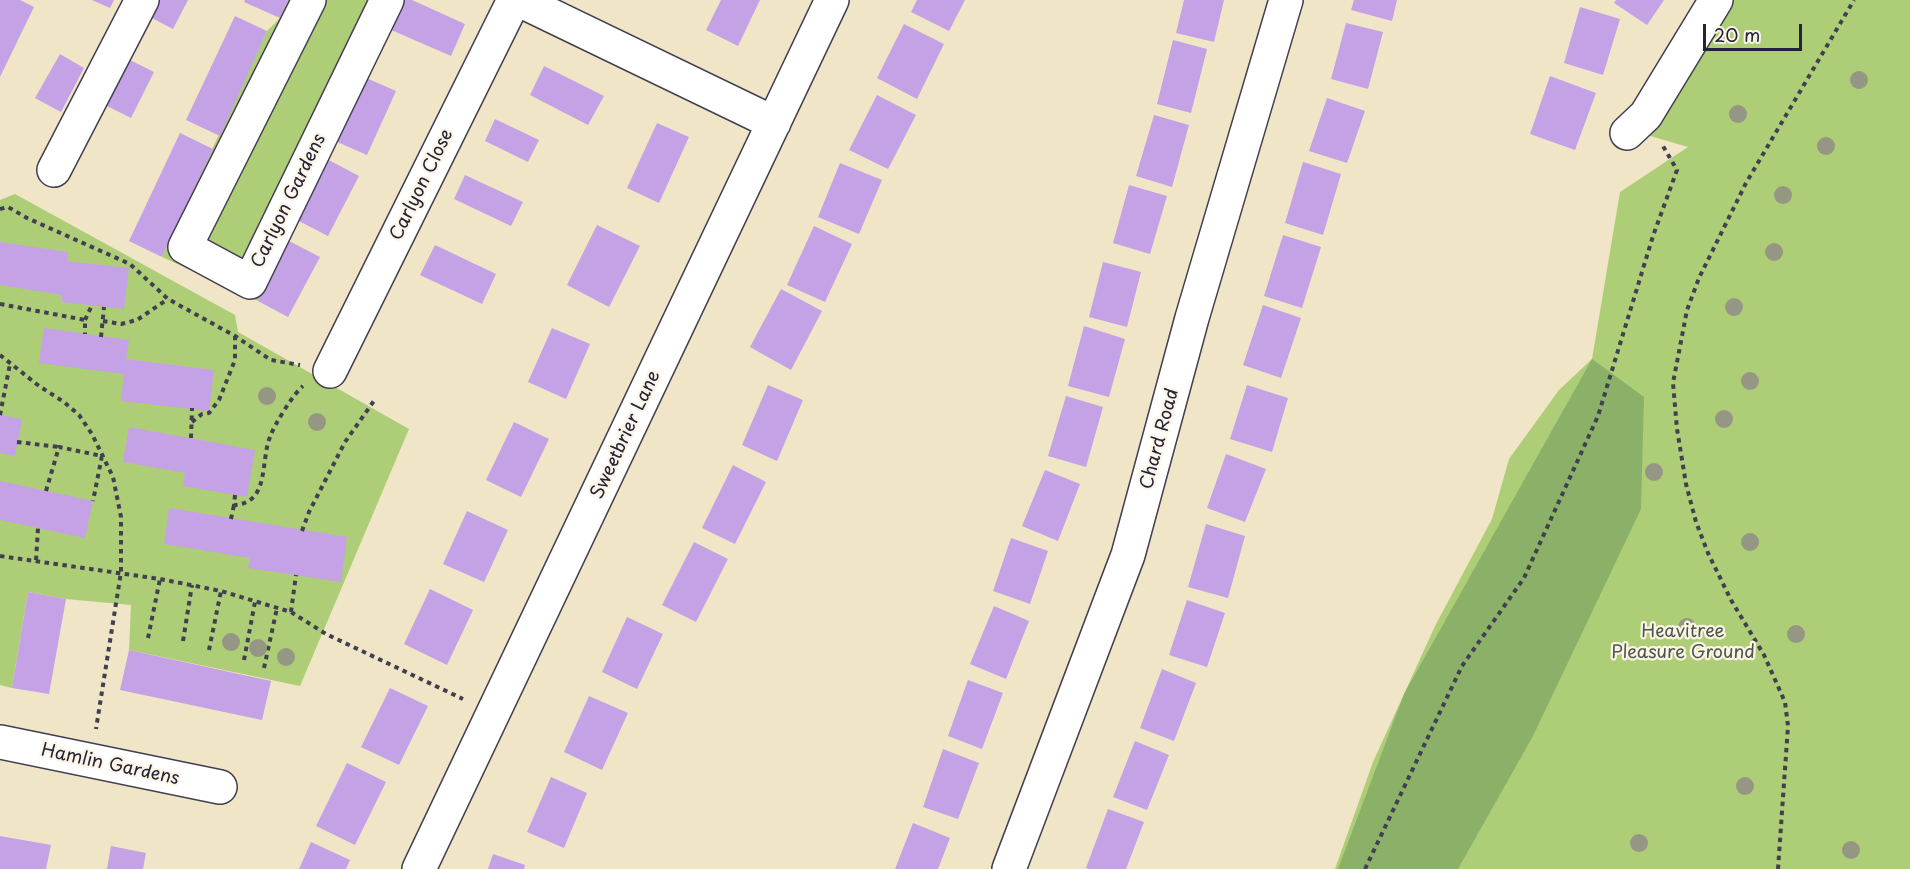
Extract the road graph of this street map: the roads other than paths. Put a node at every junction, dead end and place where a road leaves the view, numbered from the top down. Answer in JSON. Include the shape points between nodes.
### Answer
{"nodes":[{"id":1,"x":142,"y":0,"type":"edge"},
{"id":2,"x":309,"y":0,"type":"edge"},
{"id":3,"x":387,"y":0,"type":"edge"},
{"id":4,"x":514,"y":0,"type":"edge"},
{"id":5,"x":519,"y":0,"type":"edge"},
{"id":6,"x":832,"y":0,"type":"edge"},
{"id":7,"x":1286,"y":0,"type":"edge"},
{"id":8,"x":1716,"y":0,"type":"edge"},
{"id":9,"x":774,"y":123,"type":"junction"},
{"id":10,"x":1636,"y":124,"type":"road end"},
{"id":11,"x":54,"y":170,"type":"dead end"},
{"id":12,"x":330,"y":371,"type":"road end"},
{"id":13,"x":0,"y":742,"type":"edge"},
{"id":14,"x":220,"y":787,"type":"dead end"},
{"id":15,"x":419,"y":869,"type":"edge"},
{"id":16,"x":1009,"y":869,"type":"edge"}],
"edges":[{"from":1,"to":11,"type":"street"},
{"from":2,"to":3,"type":"street","name":"Carlyon Gardens","via":[[185,247],[250,282]]},
{"from":4,"to":12,"type":"street","name":"Carlyon Close"},
{"from":5,"to":9,"type":"street"},
{"from":6,"to":9,"type":"street","name":"Sweetbrier Lane"},
{"from":7,"to":16,"type":"street","name":"Chard Road","via":[[1192,318],[1128,555]]},
{"from":8,"to":10,"type":"street"},
{"from":9,"to":15,"type":"street","name":"Sweetbrier Lane"},
{"from":13,"to":14,"type":"street","name":"Hamlin Gardens"}]}
